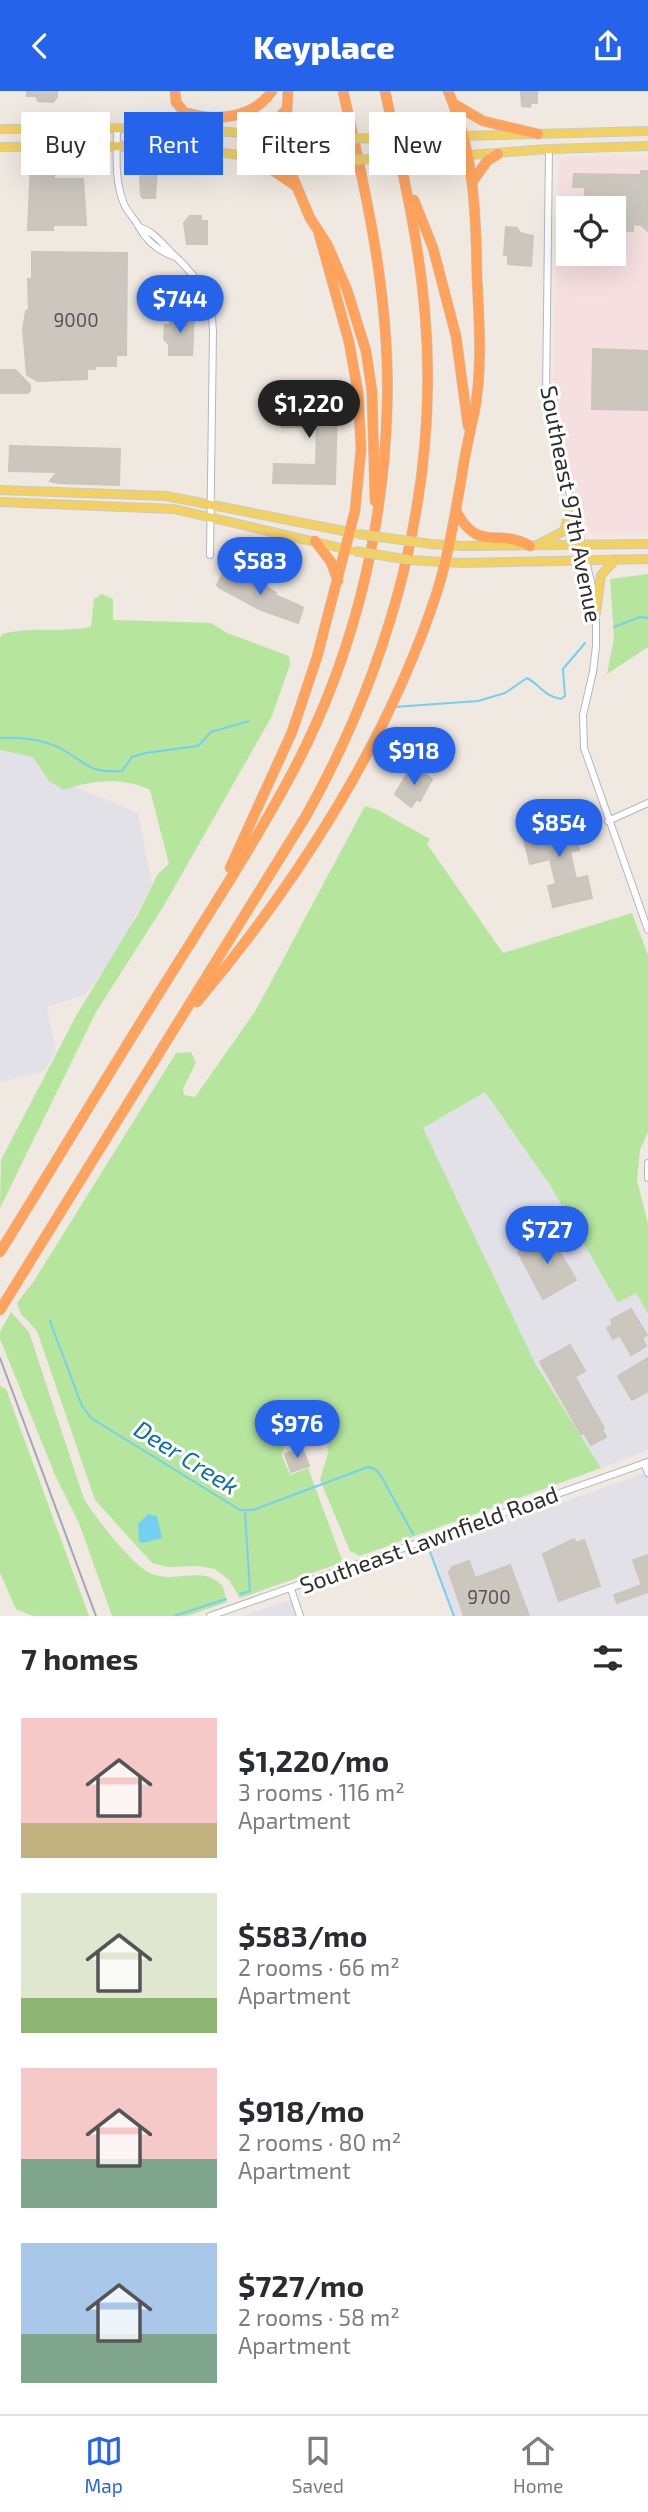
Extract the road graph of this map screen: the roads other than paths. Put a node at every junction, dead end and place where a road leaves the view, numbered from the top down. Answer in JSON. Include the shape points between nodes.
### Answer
{"nodes":[{"id":1,"x":175,"y":91,"type":"edge"},
{"id":2,"x":272,"y":91,"type":"edge"},
{"id":3,"x":288,"y":91,"type":"edge"},
{"id":4,"x":343,"y":91,"type":"edge"},
{"id":5,"x":385,"y":91,"type":"edge"},
{"id":6,"x":448,"y":91,"type":"edge"},
{"id":7,"x":453,"y":104,"type":"junction"},
{"id":8,"x":287,"y":109,"type":"junction"},
{"id":9,"x":284,"y":112,"type":"edge"},
{"id":10,"x":287,"y":112,"type":"edge"},
{"id":11,"x":456,"y":112,"type":"edge"},
{"id":12,"x":117,"y":128,"type":"junction"},
{"id":13,"x":0,"y":129,"type":"edge"},
{"id":14,"x":648,"y":131,"type":"edge"},
{"id":15,"x":237,"y":133,"type":"edge"},
{"id":16,"x":538,"y":134,"type":"junction"},
{"id":17,"x":466,"y":136,"type":"edge"},
{"id":18,"x":466,"y":141,"type":"edge"},
{"id":19,"x":117,"y":146,"type":"junction"},
{"id":20,"x":648,"y":146,"type":"edge"},
{"id":21,"x":0,"y":147,"type":"edge"},
{"id":22,"x":549,"y":149,"type":"junction"},
{"id":23,"x":498,"y":154,"type":"junction"},
{"id":24,"x":237,"y":155,"type":"edge"},
{"id":25,"x":469,"y":156,"type":"junction"},
{"id":26,"x":355,"y":160,"type":"edge"},
{"id":27,"x":279,"y":175,"type":"edge"},
{"id":28,"x":292,"y":175,"type":"edge"},
{"id":29,"x":404,"y":177,"type":"junction"},
{"id":30,"x":473,"y":181,"type":"junction"},
{"id":31,"x":297,"y":187,"type":"junction"},
{"id":32,"x":319,"y":234,"type":"junction"},
{"id":33,"x":469,"y":430,"type":"junction"},
{"id":34,"x":0,"y":490,"type":"edge"},
{"id":35,"x":130,"y":494,"type":"junction"},
{"id":36,"x":0,"y":502,"type":"edge"},
{"id":37,"x":211,"y":503,"type":"junction"},
{"id":38,"x":570,"y":504,"type":"junction"},
{"id":39,"x":104,"y":506,"type":"junction"},
{"id":40,"x":456,"y":511,"type":"junction"},
{"id":41,"x":211,"y":516,"type":"junction"},
{"id":42,"x":375,"y":530,"type":"junction"},
{"id":43,"x":354,"y":534,"type":"junction"},
{"id":44,"x":315,"y":541,"type":"junction"},
{"id":45,"x":648,"y":544,"type":"edge"},
{"id":46,"x":449,"y":545,"type":"junction"},
{"id":47,"x":581,"y":545,"type":"junction"},
{"id":48,"x":533,"y":546,"type":"junction"},
{"id":49,"x":351,"y":550,"type":"junction"},
{"id":50,"x":210,"y":555,"type":"dead end"},
{"id":51,"x":585,"y":559,"type":"junction"},
{"id":52,"x":617,"y":559,"type":"junction"},
{"id":53,"x":648,"y":559,"type":"edge"},
{"id":54,"x":445,"y":562,"type":"junction"},
{"id":55,"x":338,"y":581,"type":"junction"},
{"id":56,"x":596,"y":613,"type":"junction"},
{"id":57,"x":648,"y":803,"type":"edge"},
{"id":58,"x":608,"y":821,"type":"junction"},
{"id":59,"x":210,"y":910,"type":"junction"},
{"id":60,"x":648,"y":930,"type":"edge"},
{"id":61,"x":176,"y":1027,"type":"junction"},
{"id":62,"x":648,"y":1163,"type":"edge"},
{"id":63,"x":648,"y":1178,"type":"edge"},
{"id":64,"x":0,"y":1252,"type":"edge"},
{"id":65,"x":0,"y":1310,"type":"edge"},
{"id":66,"x":646,"y":1462,"type":"edge"},
{"id":67,"x":648,"y":1473,"type":"edge"},
{"id":68,"x":291,"y":1589,"type":"junction"},
{"id":69,"x":209,"y":1616,"type":"edge"},
{"id":70,"x":300,"y":1616,"type":"edge"}],
"edges":[{"from":1,"to":2,"type":"highway","via":[[184,112],[225,116],[252,110]]},
{"from":3,"to":8,"type":"highway"},
{"from":4,"to":42,"type":"highway","via":[[374,234],[386,328],[387,421]]},
{"from":5,"to":29,"type":"highway"},
{"from":6,"to":7,"type":"highway"},
{"from":7,"to":11,"type":"highway"},
{"from":7,"to":16,"type":"highway","via":[[483,121]]},
{"from":8,"to":9,"type":"highway"},
{"from":8,"to":10,"type":"highway"},
{"from":12,"to":13,"type":"main road"},
{"from":12,"to":15,"type":"main road"},
{"from":12,"to":19,"type":"street"},
{"from":14,"to":16,"type":"main road"},
{"from":16,"to":17,"type":"main road"},
{"from":18,"to":25,"type":"highway"},
{"from":19,"to":21,"type":"main road"},
{"from":19,"to":24,"type":"main road"},
{"from":19,"to":37,"type":"street","via":[[121,193],[128,212],[139,227],[168,246],[201,285],[211,315]]},
{"from":20,"to":22,"type":"main road"},
{"from":22,"to":23,"type":"main road"},
{"from":22,"to":38,"type":"street","name":"Southeast 97th Avenue","via":[[546,397]]},
{"from":23,"to":25,"type":"main road"},
{"from":23,"to":30,"type":"highway"},
{"from":25,"to":26,"type":"main road","bridge":true},
{"from":25,"to":30,"type":"highway"},
{"from":27,"to":31,"type":"highway"},
{"from":28,"to":31,"type":"highway"},
{"from":29,"to":33,"type":"highway","via":[[433,248],[446,297],[460,356]]},
{"from":29,"to":61,"type":"highway","via":[[423,294],[427,399],[420,487],[398,596],[345,743],[306,816]]},
{"from":30,"to":33,"type":"highway","via":[[479,329]]},
{"from":31,"to":32,"type":"highway"},
{"from":32,"to":42,"type":"highway","via":[[347,290],[368,357]]},
{"from":32,"to":43,"type":"highway","via":[[358,392],[361,449]]},
{"from":33,"to":40,"type":"highway"},
{"from":34,"to":35,"type":"main road"},
{"from":35,"to":37,"type":"main road"},
{"from":35,"to":39,"type":"main road","via":[[108,500]]},
{"from":36,"to":39,"type":"main road"},
{"from":37,"to":41,"type":"street"},
{"from":37,"to":43,"type":"main road"},
{"from":38,"to":47,"type":"street","name":"Southeast 97th Avenue"},
{"from":38,"to":48,"type":"main road","via":[[564,531]]},
{"from":39,"to":41,"type":"main road"},
{"from":40,"to":46,"type":"highway"},
{"from":40,"to":48,"type":"highway","via":[[474,535],[516,537]]},
{"from":41,"to":44,"type":"main road"},
{"from":41,"to":50,"type":"street"},
{"from":42,"to":59,"type":"highway","via":[[349,636],[317,723],[268,816]]},
{"from":43,"to":46,"type":"main road","bridge":true},
{"from":43,"to":49,"type":"highway"},
{"from":44,"to":49,"type":"main road"},
{"from":44,"to":55,"type":"highway"},
{"from":45,"to":47,"type":"main road"},
{"from":46,"to":48,"type":"main road"},
{"from":46,"to":54,"type":"highway"},
{"from":47,"to":48,"type":"main road"},
{"from":47,"to":51,"type":"street","name":"Southeast 97th Avenue"},
{"from":49,"to":54,"type":"main road","bridge":true},
{"from":49,"to":55,"type":"highway"},
{"from":51,"to":52,"type":"main road"},
{"from":51,"to":54,"type":"main road"},
{"from":51,"to":56,"type":"street","name":"Southeast 97th Avenue"},
{"from":52,"to":53,"type":"main road"},
{"from":52,"to":56,"type":"main road","via":[[601,575]]},
{"from":54,"to":61,"type":"highway","via":[[419,643],[366,757],[234,958]]},
{"from":55,"to":59,"type":"highway","via":[[289,739]]},
{"from":56,"to":58,"type":"street","name":"Southeast 97th Avenue","via":[[596,649],[583,736]]},
{"from":57,"to":58,"type":"street"},
{"from":58,"to":60,"type":"street","name":"Southeast 97th Avenue"},
{"from":59,"to":64,"type":"highway"},
{"from":61,"to":65,"type":"highway"},
{"from":62,"to":63,"type":"street"},
{"from":66,"to":67,"type":"street"},
{"from":66,"to":68,"type":"street","name":"Southeast Lawnfield Road"},
{"from":68,"to":69,"type":"street","name":"Southeast Lawnfield Road"},
{"from":68,"to":70,"type":"street"}]}
